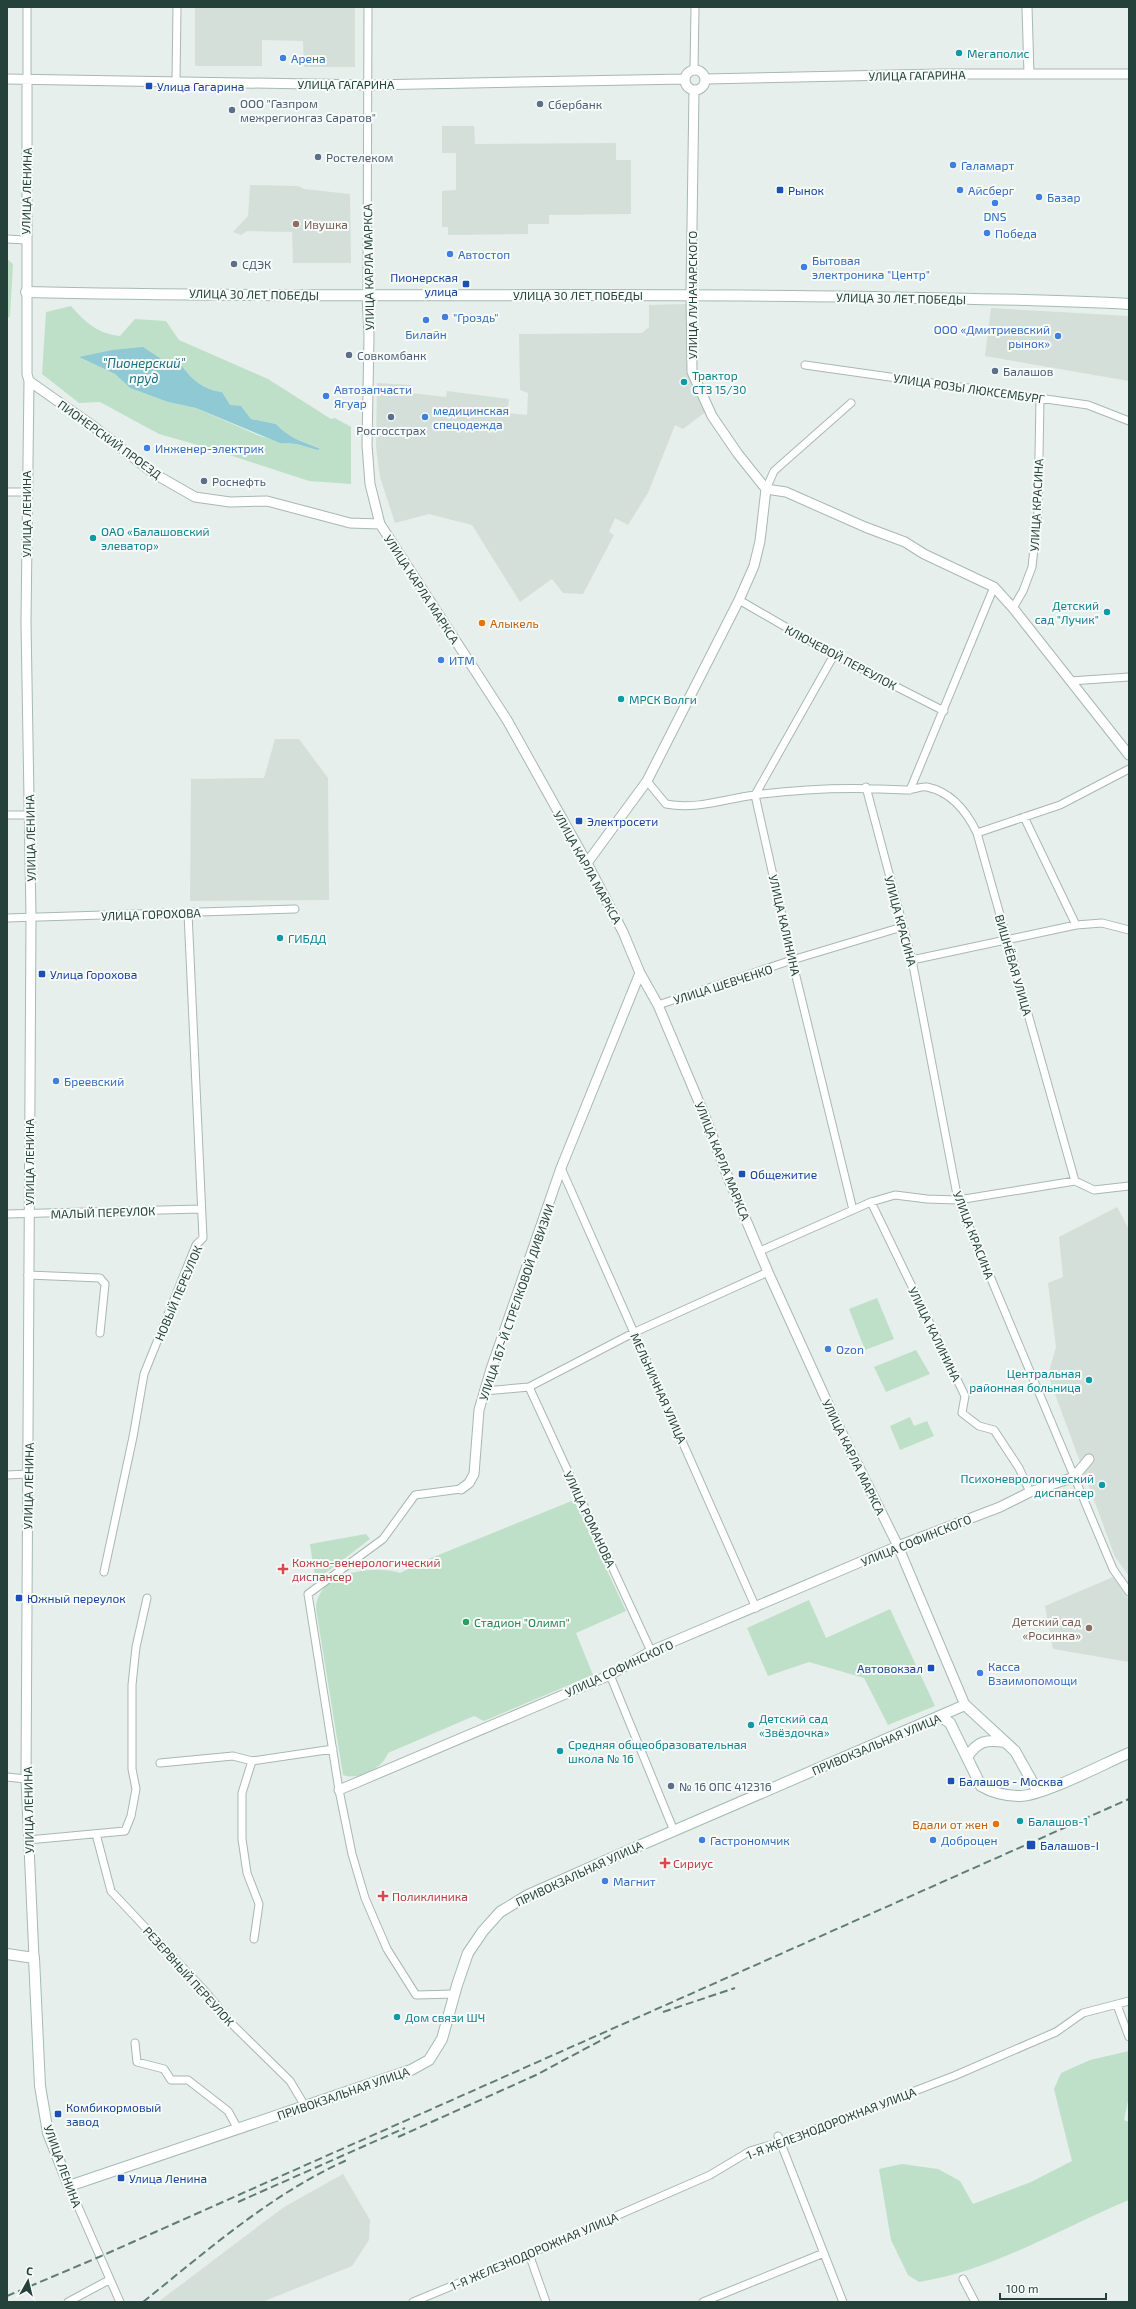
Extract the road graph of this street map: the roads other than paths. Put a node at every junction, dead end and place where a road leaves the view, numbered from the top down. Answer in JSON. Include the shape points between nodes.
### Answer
{"nodes":[{"id":1,"x":27,"y":7,"type":"edge"},
{"id":2,"x":177,"y":7,"type":"edge"},
{"id":3,"x":368,"y":7,"type":"edge"},
{"id":4,"x":695,"y":7,"type":"edge"},
{"id":5,"x":1027,"y":7,"type":"edge"},
{"id":6,"x":694,"y":70,"type":"junction"},
{"id":7,"x":1029,"y":74,"type":"junction"},
{"id":8,"x":1129,"y":74,"type":"edge"},
{"id":9,"x":7,"y":79,"type":"edge"},
{"id":10,"x":27,"y":79,"type":"junction"},
{"id":11,"x":685,"y":79,"type":"junction"},
{"id":12,"x":705,"y":79,"type":"junction"},
{"id":13,"x":176,"y":82,"type":"junction"},
{"id":14,"x":368,"y":85,"type":"junction"},
{"id":15,"x":694,"y":90,"type":"junction"},
{"id":16,"x":7,"y":239,"type":"edge"},
{"id":17,"x":25,"y":240,"type":"junction"},
{"id":18,"x":26,"y":292,"type":"junction"},
{"id":19,"x":691,"y":294,"type":"junction"},
{"id":20,"x":367,"y":295,"type":"junction"},
{"id":21,"x":1129,"y":304,"type":"edge"},
{"id":22,"x":805,"y":365,"type":"dead end"},
{"id":23,"x":29,"y":381,"type":"junction"},
{"id":24,"x":1040,"y":398,"type":"junction"},
{"id":25,"x":851,"y":403,"type":"dead end"},
{"id":26,"x":1129,"y":421,"type":"edge"},
{"id":27,"x":766,"y":488,"type":"junction"},
{"id":28,"x":7,"y":492,"type":"edge"},
{"id":29,"x":26,"y":492,"type":"junction"},
{"id":30,"x":380,"y":524,"type":"junction"},
{"id":31,"x":994,"y":587,"type":"junction"},
{"id":32,"x":739,"y":600,"type":"junction"},
{"id":33,"x":1013,"y":608,"type":"junction"},
{"id":34,"x":834,"y":655,"type":"junction"},
{"id":35,"x":1129,"y":677,"type":"edge"},
{"id":36,"x":1070,"y":681,"type":"junction"},
{"id":37,"x":944,"y":711,"type":"junction"},
{"id":38,"x":1129,"y":755,"type":"edge"},
{"id":39,"x":1129,"y":769,"type":"edge"},
{"id":40,"x":647,"y":781,"type":"junction"},
{"id":41,"x":866,"y":787,"type":"junction"},
{"id":42,"x":910,"y":790,"type":"junction"},
{"id":43,"x":755,"y":795,"type":"junction"},
{"id":44,"x":7,"y":815,"type":"edge"},
{"id":45,"x":30,"y":815,"type":"junction"},
{"id":46,"x":1024,"y":817,"type":"junction"},
{"id":47,"x":976,"y":833,"type":"junction"},
{"id":48,"x":588,"y":863,"type":"junction"},
{"id":49,"x":295,"y":909,"type":"dead end"},
{"id":50,"x":188,"y":913,"type":"junction"},
{"id":51,"x":31,"y":917,"type":"junction"},
{"id":52,"x":7,"y":918,"type":"edge"},
{"id":53,"x":1076,"y":925,"type":"junction"},
{"id":54,"x":902,"y":927,"type":"junction"},
{"id":55,"x":1129,"y":930,"type":"edge"},
{"id":56,"x":1007,"y":941,"type":"junction"},
{"id":57,"x":792,"y":960,"type":"junction"},
{"id":58,"x":912,"y":960,"type":"junction"},
{"id":59,"x":640,"y":973,"type":"junction"},
{"id":60,"x":658,"y":1005,"type":"junction"},
{"id":61,"x":561,"y":1168,"type":"junction"},
{"id":62,"x":1074,"y":1181,"type":"junction"},
{"id":63,"x":1129,"y":1186,"type":"edge"},
{"id":64,"x":958,"y":1200,"type":"junction"},
{"id":65,"x":871,"y":1202,"type":"junction"},
{"id":66,"x":200,"y":1209,"type":"junction"},
{"id":67,"x":853,"y":1210,"type":"junction"},
{"id":68,"x":7,"y":1214,"type":"edge"},
{"id":69,"x":29,"y":1214,"type":"junction"},
{"id":70,"x":760,"y":1251,"type":"junction"},
{"id":71,"x":768,"y":1272,"type":"junction"},
{"id":72,"x":28,"y":1275,"type":"junction"},
{"id":73,"x":635,"y":1332,"type":"junction"},
{"id":74,"x":100,"y":1333,"type":"dead end"},
{"id":75,"x":529,"y":1386,"type":"junction"},
{"id":76,"x":484,"y":1391,"type":"junction"},
{"id":77,"x":1089,"y":1459,"type":"dead end"},
{"id":78,"x":28,"y":1474,"type":"junction"},
{"id":79,"x":7,"y":1475,"type":"edge"},
{"id":80,"x":1074,"y":1477,"type":"junction"},
{"id":81,"x":461,"y":1489,"type":"joint"},
{"id":82,"x":1030,"y":1492,"type":"junction"},
{"id":83,"x":898,"y":1546,"type":"junction"},
{"id":84,"x":104,"y":1572,"type":"dead end"},
{"id":85,"x":1129,"y":1592,"type":"edge"},
{"id":86,"x":147,"y":1598,"type":"dead end"},
{"id":87,"x":756,"y":1608,"type":"junction"},
{"id":88,"x":651,"y":1651,"type":"junction"},
{"id":89,"x":610,"y":1675,"type":"junction"},
{"id":90,"x":965,"y":1705,"type":"junction"},
{"id":91,"x":941,"y":1717,"type":"junction"},
{"id":92,"x":1005,"y":1742,"type":"junction"},
{"id":93,"x":332,"y":1749,"type":"junction"},
{"id":94,"x":1129,"y":1752,"type":"edge"},
{"id":95,"x":967,"y":1757,"type":"junction"},
{"id":96,"x":252,"y":1761,"type":"junction"},
{"id":97,"x":160,"y":1763,"type":"dead end"},
{"id":98,"x":7,"y":1777,"type":"edge"},
{"id":99,"x":26,"y":1779,"type":"junction"},
{"id":100,"x":339,"y":1790,"type":"junction"},
{"id":101,"x":1038,"y":1792,"type":"junction"},
{"id":102,"x":674,"y":1830,"type":"junction"},
{"id":103,"x":96,"y":1834,"type":"junction"},
{"id":104,"x":28,"y":1840,"type":"junction"},
{"id":105,"x":254,"y":1939,"type":"dead end"},
{"id":106,"x":7,"y":1954,"type":"edge"},
{"id":107,"x":34,"y":1958,"type":"junction"},
{"id":108,"x":454,"y":1994,"type":"junction"},
{"id":109,"x":1129,"y":2001,"type":"edge"},
{"id":110,"x":1117,"y":2005,"type":"junction"},
{"id":111,"x":1129,"y":2036,"type":"edge"},
{"id":112,"x":135,"y":2043,"type":"dead end"},
{"id":113,"x":305,"y":2106,"type":"junction"},
{"id":114,"x":238,"y":2129,"type":"junction"},
{"id":115,"x":780,"y":2139,"type":"junction"},
{"id":116,"x":69,"y":2186,"type":"junction"},
{"id":117,"x":824,"y":2253,"type":"junction"},
{"id":118,"x":529,"y":2254,"type":"junction"},
{"id":119,"x":109,"y":2280,"type":"junction"},
{"id":120,"x":964,"y":2280,"type":"dead end"},
{"id":121,"x":68,"y":2302,"type":"edge"},
{"id":122,"x":120,"y":2302,"type":"edge"},
{"id":123,"x":413,"y":2302,"type":"edge"},
{"id":124,"x":546,"y":2302,"type":"edge"},
{"id":125,"x":703,"y":2302,"type":"edge"},
{"id":126,"x":843,"y":2302,"type":"edge"},
{"id":127,"x":975,"y":2302,"type":"edge"}],
"edges":[{"from":1,"to":10,"type":"street","name":"УЛИЦА ЛЕНИНА"},
{"from":2,"to":13,"type":"street"},
{"from":3,"to":14,"type":"street","name":"УЛИЦА КАРЛА МАРКСА"},
{"from":4,"to":6,"type":"street"},
{"from":5,"to":7,"type":"street"},
{"from":6,"to":11,"type":"street","via":[[688,73]]},
{"from":6,"to":12,"type":"street","via":[[701,72]]},
{"from":7,"to":8,"type":"street","name":"УЛИЦА ГАГАРИНА"},
{"from":7,"to":12,"type":"street","name":"УЛИЦА ГАГАРИНА"},
{"from":9,"to":10,"type":"street","name":"УЛИЦА ГАГАРИНА"},
{"from":10,"to":13,"type":"street","name":"УЛИЦА ГАГАРИНА"},
{"from":10,"to":17,"type":"street","name":"УЛИЦА ЛЕНИНА"},
{"from":11,"to":14,"type":"street","name":"УЛИЦА ГАГАРИНА"},
{"from":11,"to":15,"type":"street","via":[[688,86]]},
{"from":12,"to":15,"type":"street","via":[[704,85]]},
{"from":13,"to":14,"type":"street","name":"УЛИЦА ГАГАРИНА"},
{"from":14,"to":20,"type":"street","name":"УЛИЦА КАРЛА МАРКСА"},
{"from":15,"to":19,"type":"street","name":"УЛИЦА ЛУНАЧАРСКОГО"},
{"from":16,"to":17,"type":"street"},
{"from":17,"to":18,"type":"street","name":"УЛИЦА ЛЕНИНА"},
{"from":18,"to":20,"type":"main road","name":"УЛИЦА 30 ЛЕТ ПОБЕДЫ"},
{"from":18,"to":23,"type":"street","name":"УЛИЦА ЛЕНИНА"},
{"from":19,"to":20,"type":"main road","name":"УЛИЦА 30 ЛЕТ ПОБЕДЫ"},
{"from":19,"to":21,"type":"main road","name":"УЛИЦА 30 ЛЕТ ПОБЕДЫ","via":[[1060,300]]},
{"from":19,"to":27,"type":"street","name":"УЛИЦА ЛУНАЧАРСКОГО","via":[[692,372],[712,416]]},
{"from":20,"to":30,"type":"street","name":"УЛИЦА КАРЛА МАРКСА","via":[[367,445],[370,484]]},
{"from":22,"to":24,"type":"street","name":"УЛИЦА РОЗЫ ЛЮКСЕМБУРГ"},
{"from":23,"to":29,"type":"street","name":"УЛИЦА ЛЕНИНА"},
{"from":23,"to":30,"type":"street","name":"ПИОНЕРСКИЙ ПРОЕЗД","via":[[153,473],[195,497],[230,502],[267,501],[350,523]]},
{"from":24,"to":26,"type":"street","name":"УЛИЦА РОЗЫ ЛЮКСЕМБУРГ","via":[[1088,405]]},
{"from":24,"to":33,"type":"street","name":"УЛИЦА КРАСИНА","via":[[1038,511],[1032,567]]},
{"from":25,"to":27,"type":"street","via":[[774,471]]},
{"from":27,"to":31,"type":"street","via":[[786,492],[905,542],[924,554]]},
{"from":27,"to":32,"type":"street","via":[[760,541],[754,566]]},
{"from":28,"to":29,"type":"street"},
{"from":29,"to":45,"type":"street","name":"УЛИЦА ЛЕНИНА"},
{"from":30,"to":48,"type":"street","name":"УЛИЦА КАРЛА МАРКСА","via":[[506,720]]},
{"from":31,"to":33,"type":"street"},
{"from":31,"to":37,"type":"street"},
{"from":32,"to":34,"type":"street","name":"КЛЮЧЕВОЙ ПЕРЕУЛОК"},
{"from":32,"to":40,"type":"street"},
{"from":33,"to":36,"type":"street"},
{"from":34,"to":37,"type":"street","name":"КЛЮЧЕВОЙ ПЕРЕУЛОК"},
{"from":34,"to":43,"type":"street"},
{"from":35,"to":36,"type":"street"},
{"from":36,"to":38,"type":"street"},
{"from":37,"to":42,"type":"street"},
{"from":39,"to":46,"type":"street","via":[[1060,806]]},
{"from":40,"to":43,"type":"street","name":"ВИШНЁВАЯ УЛИЦА","via":[[666,804],[684,808]]},
{"from":40,"to":48,"type":"street"},
{"from":41,"to":42,"type":"street","name":"ВИШНЁВАЯ УЛИЦА"},
{"from":41,"to":43,"type":"street","name":"ВИШНЁВАЯ УЛИЦА"},
{"from":41,"to":54,"type":"street","name":"УЛИЦА КРАСИНА"},
{"from":42,"to":47,"type":"street","name":"ВИШНЁВАЯ УЛИЦА","via":[[926,787],[945,795],[969,816]]},
{"from":43,"to":57,"type":"street","name":"УЛИЦА КАЛИНИНА"},
{"from":44,"to":45,"type":"street"},
{"from":45,"to":51,"type":"street","name":"УЛИЦА ЛЕНИНА"},
{"from":46,"to":47,"type":"street"},
{"from":46,"to":53,"type":"street"},
{"from":47,"to":56,"type":"street","name":"ВИШНЁВАЯ УЛИЦА"},
{"from":48,"to":59,"type":"street","name":"УЛИЦА КАРЛА МАРКСА","via":[[623,932]]},
{"from":49,"to":50,"type":"street","name":"УЛИЦА ГОРОХОВА"},
{"from":50,"to":51,"type":"street","name":"УЛИЦА ГОРОХОВА"},
{"from":50,"to":66,"type":"street","name":"НОВЫЙ ПЕРЕУЛОК"},
{"from":51,"to":52,"type":"street","name":"УЛИЦА ГОРОХОВА"},
{"from":51,"to":69,"type":"street","name":"УЛИЦА ЛЕНИНА"},
{"from":53,"to":55,"type":"street","via":[[1102,924]]},
{"from":53,"to":56,"type":"street"},
{"from":54,"to":57,"type":"street","name":"УЛИЦА ШЕВЧЕНКО"},
{"from":54,"to":58,"type":"street","name":"УЛИЦА КРАСИНА"},
{"from":56,"to":58,"type":"street"},
{"from":56,"to":62,"type":"street","name":"ВИШНЁВАЯ УЛИЦА"},
{"from":57,"to":60,"type":"street","name":"УЛИЦА ШЕВЧЕНКО"},
{"from":57,"to":67,"type":"street","name":"УЛИЦА КАЛИНИНА"},
{"from":58,"to":64,"type":"street","name":"УЛИЦА КРАСИНА"},
{"from":59,"to":60,"type":"street","name":"УЛИЦА КАРЛА МАРКСА"},
{"from":59,"to":61,"type":"street","name":"УЛИЦА 167-Й СТРЕЛКОВОЙ ДИВИЗИИ"},
{"from":60,"to":70,"type":"street","name":"УЛИЦА КАРЛА МАРКСА"},
{"from":61,"to":73,"type":"street","name":"МЕЛЬНИЧНАЯ УЛИЦА"},
{"from":61,"to":76,"type":"street","name":"УЛИЦА 167-Й СТРЕЛКОВОЙ ДИВИЗИИ"},
{"from":62,"to":63,"type":"street","via":[[1094,1190]]},
{"from":62,"to":64,"type":"street"},
{"from":64,"to":65,"type":"street","via":[[895,1195]]},
{"from":64,"to":80,"type":"street","name":"УЛИЦА КРАСИНА"},
{"from":65,"to":67,"type":"street"},
{"from":65,"to":82,"type":"street","name":"УЛИЦА КАЛИНИНА","via":[[965,1396],[962,1413],[979,1426],[994,1430],[1019,1468]]},
{"from":66,"to":69,"type":"street","name":"МАЛЫЙ ПЕРЕУЛОК"},
{"from":66,"to":84,"type":"street","name":"НОВЫЙ ПЕРЕУЛОК","via":[[203,1238],[196,1245],[144,1374]]},
{"from":67,"to":70,"type":"street"},
{"from":68,"to":69,"type":"street","name":"МАЛЫЙ ПЕРЕУЛОК"},
{"from":69,"to":72,"type":"street","name":"УЛИЦА ЛЕНИНА"},
{"from":70,"to":71,"type":"street","name":"УЛИЦА КАРЛА МАРКСА"},
{"from":71,"to":73,"type":"street"},
{"from":71,"to":83,"type":"street","name":"УЛИЦА КАРЛА МАРКСА","via":[[834,1417]]},
{"from":72,"to":74,"type":"street","via":[[100,1278],[105,1284]]},
{"from":72,"to":78,"type":"street","name":"УЛИЦА ЛЕНИНА"},
{"from":73,"to":75,"type":"street"},
{"from":73,"to":87,"type":"street","name":"МЕЛЬНИЧНАЯ УЛИЦА"},
{"from":75,"to":76,"type":"street"},
{"from":75,"to":88,"type":"street","name":"УЛИЦА РОМАНОВА"},
{"from":76,"to":81,"type":"street","name":"УЛИЦА 167-Й СТРЕЛКОВОЙ ДИВИЗИИ","via":[[479,1410],[474,1474],[469,1483]]},
{"from":77,"to":80,"type":"street"},
{"from":78,"to":79,"type":"street"},
{"from":78,"to":99,"type":"street","name":"УЛИЦА ЛЕНИНА"},
{"from":80,"to":82,"type":"street","name":"УЛИЦА СОФИНСКОГО"},
{"from":80,"to":85,"type":"street","name":"УЛИЦА КРАСИНА","via":[[1113,1570]]},
{"from":81,"to":93,"type":"street","name":"УЛИЦА 167-Й СТРЕЛКОВОЙ ДИВИЗИИ","via":[[415,1495],[383,1539],[308,1594]]},
{"from":82,"to":83,"type":"street","name":"УЛИЦА СОФИНСКОГО","via":[[1000,1507]]},
{"from":83,"to":87,"type":"street","name":"УЛИЦА СОФИНСКОГО"},
{"from":83,"to":90,"type":"street","name":"УЛИЦА КАРЛА МАРКСА"},
{"from":86,"to":103,"type":"street","via":[[136,1647],[132,1685],[130,1722],[132,1768],[136,1789],[131,1816],[125,1831]]},
{"from":87,"to":88,"type":"street","name":"УЛИЦА СОФИНСКОГО"},
{"from":88,"to":89,"type":"street","name":"УЛИЦА СОФИНСКОГО"},
{"from":89,"to":100,"type":"street","name":"УЛИЦА СОФИНСКОГО"},
{"from":89,"to":102,"type":"street"},
{"from":90,"to":91,"type":"main road","name":"ПРИВОКЗАЛЬНАЯ УЛИЦА"},
{"from":90,"to":92,"type":"main road"},
{"from":91,"to":95,"type":"main road","via":[[950,1723]]},
{"from":91,"to":102,"type":"main road","name":"ПРИВОКЗАЛЬНАЯ УЛИЦА"},
{"from":92,"to":95,"type":"main road","via":[[991,1740],[974,1746]]},
{"from":92,"to":101,"type":"main road","via":[[1015,1750]]},
{"from":93,"to":96,"type":"street"},
{"from":93,"to":100,"type":"street","name":"УЛИЦА 167-Й СТРЕЛКОВОЙ ДИВИЗИИ"},
{"from":94,"to":101,"type":"main road"},
{"from":95,"to":101,"type":"main road","via":[[978,1782],[991,1792],[1021,1796]]},
{"from":96,"to":97,"type":"street","via":[[233,1756]]},
{"from":96,"to":105,"type":"street","via":[[242,1793],[242,1839],[247,1873],[259,1904]]},
{"from":98,"to":99,"type":"street"},
{"from":99,"to":104,"type":"street","name":"УЛИЦА ЛЕНИНА"},
{"from":100,"to":108,"type":"street","via":[[352,1854],[365,1898],[387,1949],[416,1995]]},
{"from":102,"to":108,"type":"main road","name":"ПРИВОКЗАЛЬНАЯ УЛИЦА","via":[[528,1895],[500,1912],[468,1953]]},
{"from":103,"to":104,"type":"street"},
{"from":103,"to":113,"type":"street","name":"РЕЗЕРВНЫЙ ПЕРЕУЛОК","via":[[111,1890],[233,2025],[290,2081]]},
{"from":104,"to":107,"type":"street","name":"УЛИЦА ЛЕНИНА"},
{"from":106,"to":107,"type":"main road"},
{"from":107,"to":116,"type":"main road","name":"УЛИЦА ЛЕНИНА","via":[[40,2086],[48,2133]]},
{"from":108,"to":113,"type":"main road","name":"ПРИВОКЗАЛЬНАЯ УЛИЦА","via":[[442,2039],[429,2060],[411,2070]]},
{"from":109,"to":110,"type":"street","name":"1-Я ЖЕЛЕЗНОДОРОЖНАЯ УЛИЦА"},
{"from":110,"to":111,"type":"street"},
{"from":110,"to":115,"type":"street","name":"1-Я ЖЕЛЕЗНОДОРОЖНАЯ УЛИЦА","via":[[1083,2013],[1056,2032],[954,2076]]},
{"from":112,"to":114,"type":"street","via":[[137,2062],[164,2069],[171,2080],[188,2080],[228,2111]]},
{"from":113,"to":114,"type":"main road","name":"ПРИВОКЗАЛЬНАЯ УЛИЦА"},
{"from":114,"to":116,"type":"main road","name":"ПРИВОКЗАЛЬНАЯ УЛИЦА"},
{"from":115,"to":117,"type":"street"},
{"from":115,"to":118,"type":"street","name":"1-Я ЖЕЛЕЗНОДОРОЖНАЯ УЛИЦА","via":[[750,2151],[710,2175]]},
{"from":116,"to":119,"type":"street","name":"УЛИЦА ЛЕНИНА"},
{"from":117,"to":125,"type":"street"},
{"from":117,"to":126,"type":"street"},
{"from":118,"to":123,"type":"street","name":"1-Я ЖЕЛЕЗНОДОРОЖНАЯ УЛИЦА"},
{"from":118,"to":124,"type":"street"},
{"from":119,"to":121,"type":"street"},
{"from":119,"to":122,"type":"street","name":"УЛИЦА ЛЕНИНА"},
{"from":120,"to":127,"type":"street"}]}
